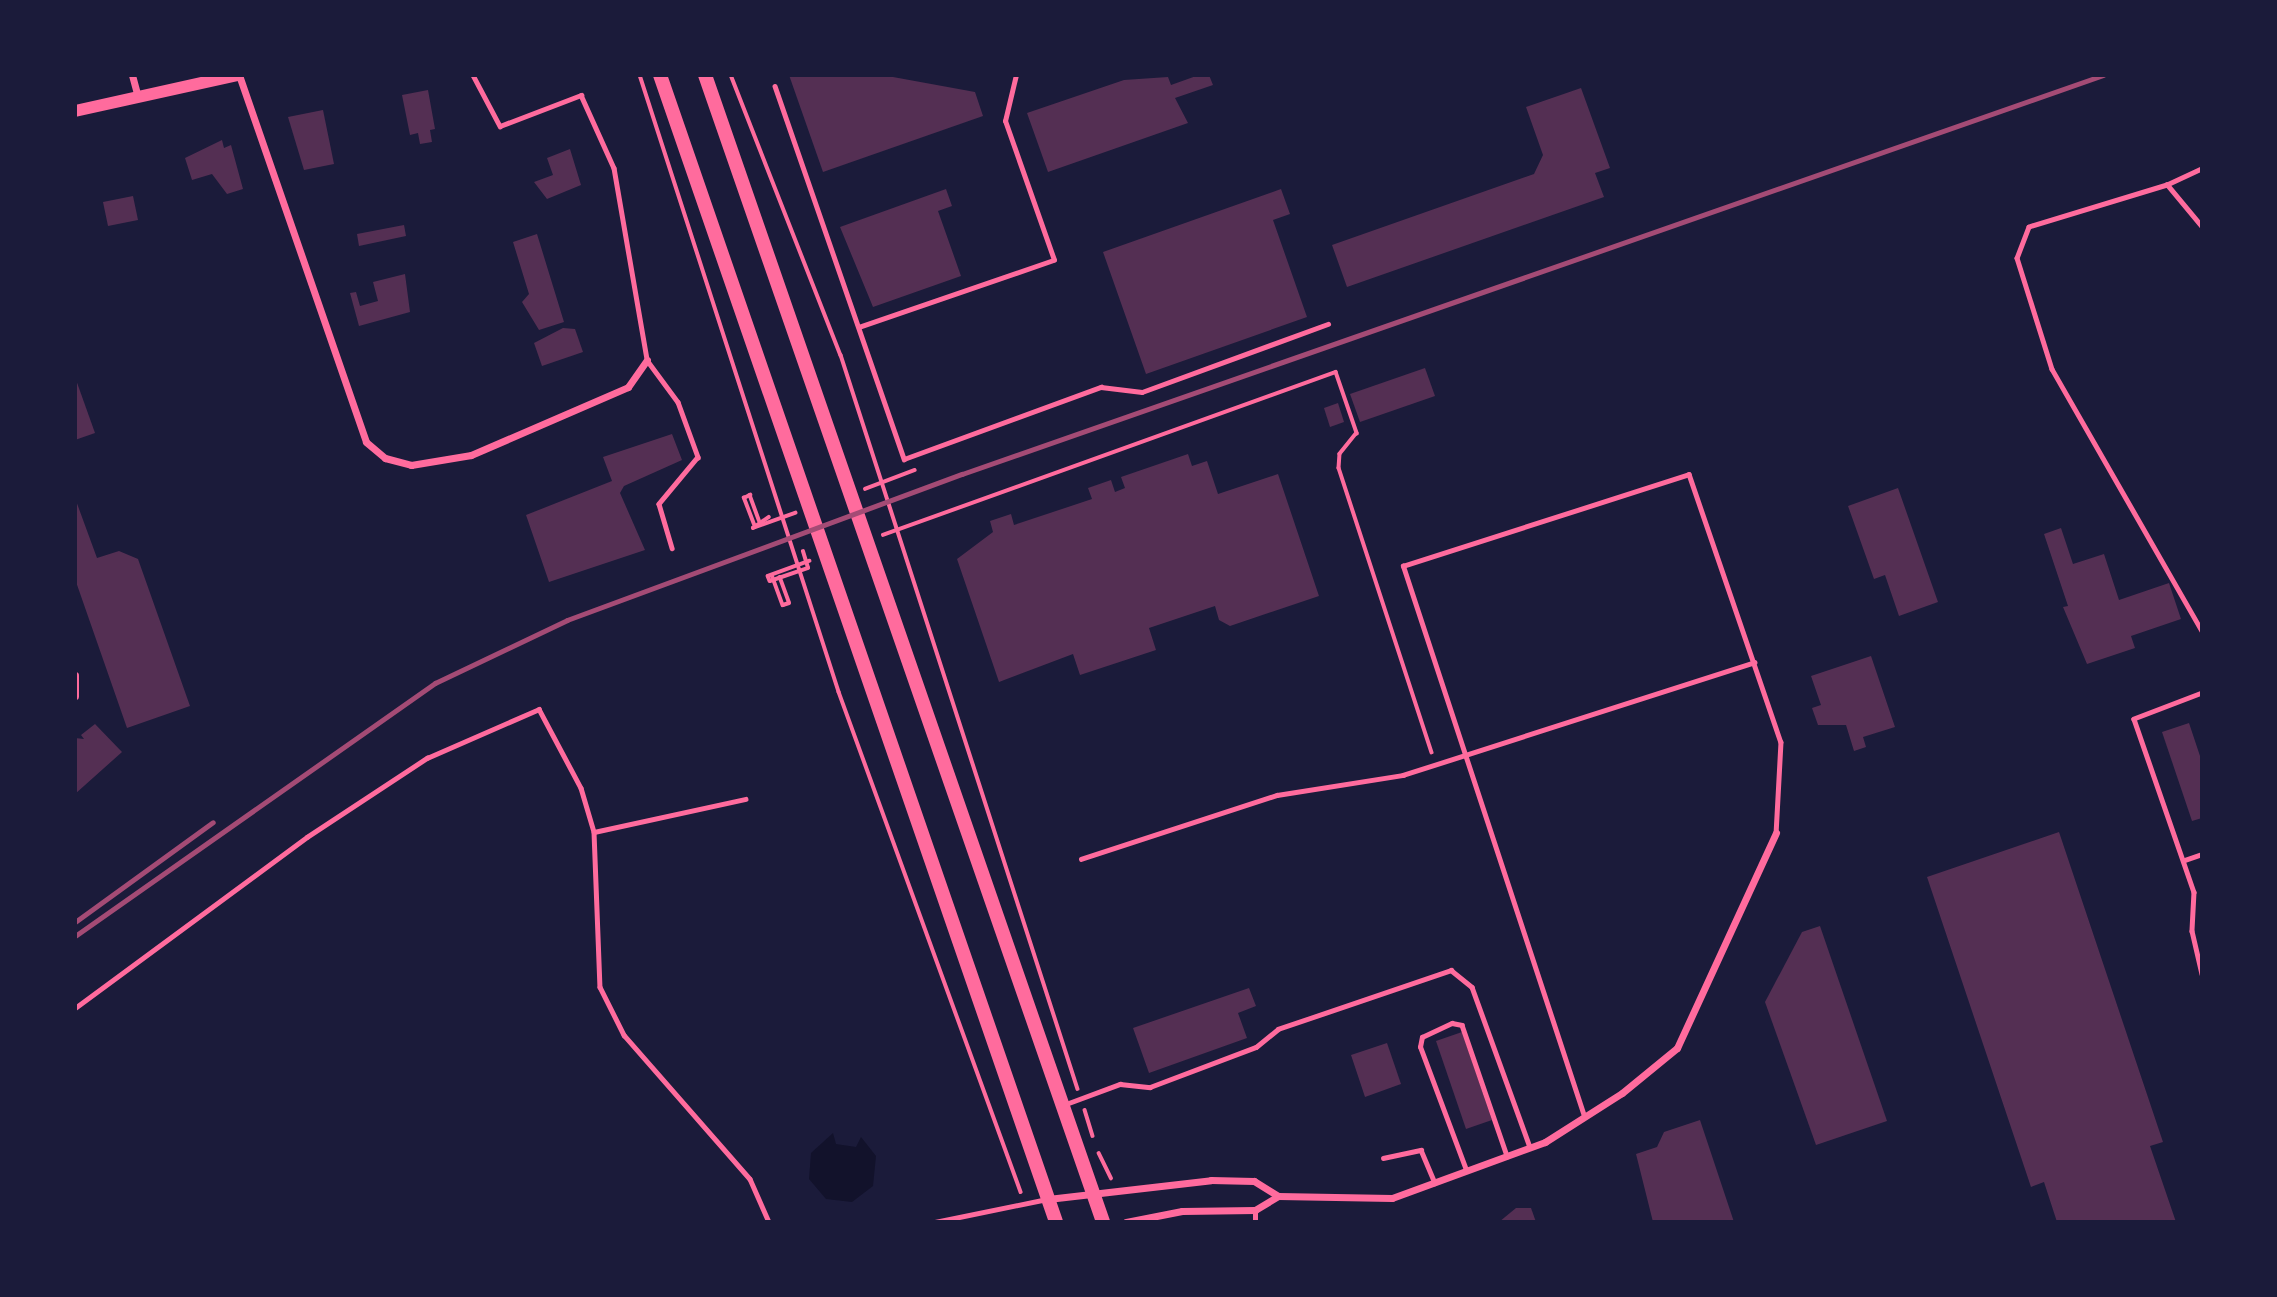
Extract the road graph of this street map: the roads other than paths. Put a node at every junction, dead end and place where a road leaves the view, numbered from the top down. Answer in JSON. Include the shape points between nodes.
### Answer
{"nodes":[{"id":1,"x":132,"y":75,"type":"edge"},
{"id":2,"x":239,"y":75,"type":"edge"},
{"id":3,"x":473,"y":75,"type":"edge"},
{"id":4,"x":660,"y":75,"type":"edge"},
{"id":5,"x":705,"y":75,"type":"edge"},
{"id":6,"x":1016,"y":75,"type":"edge"},
{"id":7,"x":775,"y":86,"type":"dead end"},
{"id":8,"x":138,"y":97,"type":"junction"},
{"id":9,"x":75,"y":111,"type":"edge"},
{"id":10,"x":2202,"y":168,"type":"edge"},
{"id":11,"x":2167,"y":185,"type":"junction"},
{"id":12,"x":2202,"y":227,"type":"edge"},
{"id":13,"x":1328,"y":324,"type":"dead end"},
{"id":14,"x":859,"y":327,"type":"junction"},
{"id":15,"x":647,"y":360,"type":"junction"},
{"id":16,"x":672,"y":548,"type":"dead end"},
{"id":17,"x":2202,"y":631,"type":"edge"},
{"id":18,"x":1754,"y":662,"type":"junction"},
{"id":19,"x":75,"y":675,"type":"edge"},
{"id":20,"x":2202,"y":693,"type":"edge"},
{"id":21,"x":75,"y":696,"type":"edge"},
{"id":22,"x":1465,"y":755,"type":"junction"},
{"id":23,"x":745,"y":799,"type":"dead end"},
{"id":24,"x":594,"y":832,"type":"junction"},
{"id":25,"x":1776,"y":833,"type":"joint"},
{"id":26,"x":2202,"y":854,"type":"edge"},
{"id":27,"x":1081,"y":859,"type":"dead end"},
{"id":28,"x":2185,"y":860,"type":"junction"},
{"id":29,"x":2202,"y":974,"type":"edge"},
{"id":30,"x":75,"y":1008,"type":"edge"},
{"id":31,"x":1064,"y":1104,"type":"junction"},
{"id":32,"x":1585,"y":1117,"type":"junction"},
{"id":33,"x":1530,"y":1147,"type":"junction"},
{"id":34,"x":1507,"y":1156,"type":"junction"},
{"id":35,"x":1383,"y":1158,"type":"dead end"},
{"id":36,"x":1466,"y":1170,"type":"junction"},
{"id":37,"x":1435,"y":1184,"type":"junction"},
{"id":38,"x":1093,"y":1194,"type":"junction"},
{"id":39,"x":1278,"y":1196,"type":"junction"},
{"id":40,"x":1048,"y":1199,"type":"junction"},
{"id":41,"x":1255,"y":1210,"type":"junction"},
{"id":42,"x":769,"y":1222,"type":"edge"},
{"id":43,"x":935,"y":1222,"type":"edge"},
{"id":44,"x":1056,"y":1222,"type":"edge"},
{"id":45,"x":1103,"y":1222,"type":"edge"},
{"id":46,"x":1126,"y":1222,"type":"edge"},
{"id":47,"x":1255,"y":1222,"type":"edge"}],
"edges":[{"from":1,"to":8,"type":"street"},
{"from":2,"to":8,"type":"street"},
{"from":2,"to":15,"type":"street","via":[[366,442],[385,458],[411,465],[471,455],[628,387]]},
{"from":3,"to":15,"type":"lane","via":[[500,126],[581,95],[614,168]]},
{"from":4,"to":40,"type":"main road"},
{"from":5,"to":31,"type":"main road"},
{"from":6,"to":14,"type":"lane","via":[[1005,121],[1054,260]]},
{"from":7,"to":14,"type":"lane"},
{"from":8,"to":9,"type":"street"},
{"from":10,"to":11,"type":"lane"},
{"from":11,"to":12,"type":"lane"},
{"from":11,"to":17,"type":"lane","via":[[2029,227],[2017,258],[2052,369]]},
{"from":13,"to":14,"type":"lane","via":[[1142,392],[1090,391],[904,459]]},
{"from":15,"to":16,"type":"lane","via":[[678,402],[698,457],[659,504]]},
{"from":18,"to":22,"type":"lane"},
{"from":18,"to":22,"type":"lane","via":[[1689,474],[1403,566]]},
{"from":18,"to":25,"type":"lane","via":[[1781,742]]},
{"from":19,"to":21,"type":"street"},
{"from":20,"to":28,"type":"lane","via":[[2134,719]]},
{"from":22,"to":27,"type":"lane","via":[[1277,795]]},
{"from":22,"to":32,"type":"lane"},
{"from":23,"to":24,"type":"lane"},
{"from":24,"to":30,"type":"lane","via":[[581,788],[539,709],[427,758],[307,837]]},
{"from":24,"to":42,"type":"lane","via":[[600,987],[624,1035],[750,1179]]},
{"from":25,"to":32,"type":"street","via":[[1677,1048]]},
{"from":26,"to":28,"type":"lane"},
{"from":28,"to":29,"type":"lane"},
{"from":31,"to":33,"type":"lane","via":[[1120,1084],[1150,1087],[1256,1047],[1278,1029],[1451,970],[1472,987]]},
{"from":31,"to":38,"type":"main road"},
{"from":32,"to":33,"type":"street"},
{"from":33,"to":34,"type":"street"},
{"from":34,"to":36,"type":"street"},
{"from":34,"to":36,"type":"lane","via":[[1462,1025],[1452,1023],[1422,1037],[1419,1047]]},
{"from":35,"to":37,"type":"lane","via":[[1421,1150]]},
{"from":36,"to":37,"type":"street"},
{"from":37,"to":39,"type":"street","via":[[1392,1198]]},
{"from":38,"to":39,"type":"street","via":[[1254,1181]]},
{"from":38,"to":40,"type":"street"},
{"from":38,"to":45,"type":"main road"},
{"from":39,"to":41,"type":"street"},
{"from":40,"to":43,"type":"lane"},
{"from":40,"to":44,"type":"main road"},
{"from":41,"to":46,"type":"street","via":[[1182,1210]]},
{"from":41,"to":47,"type":"lane"}]}
